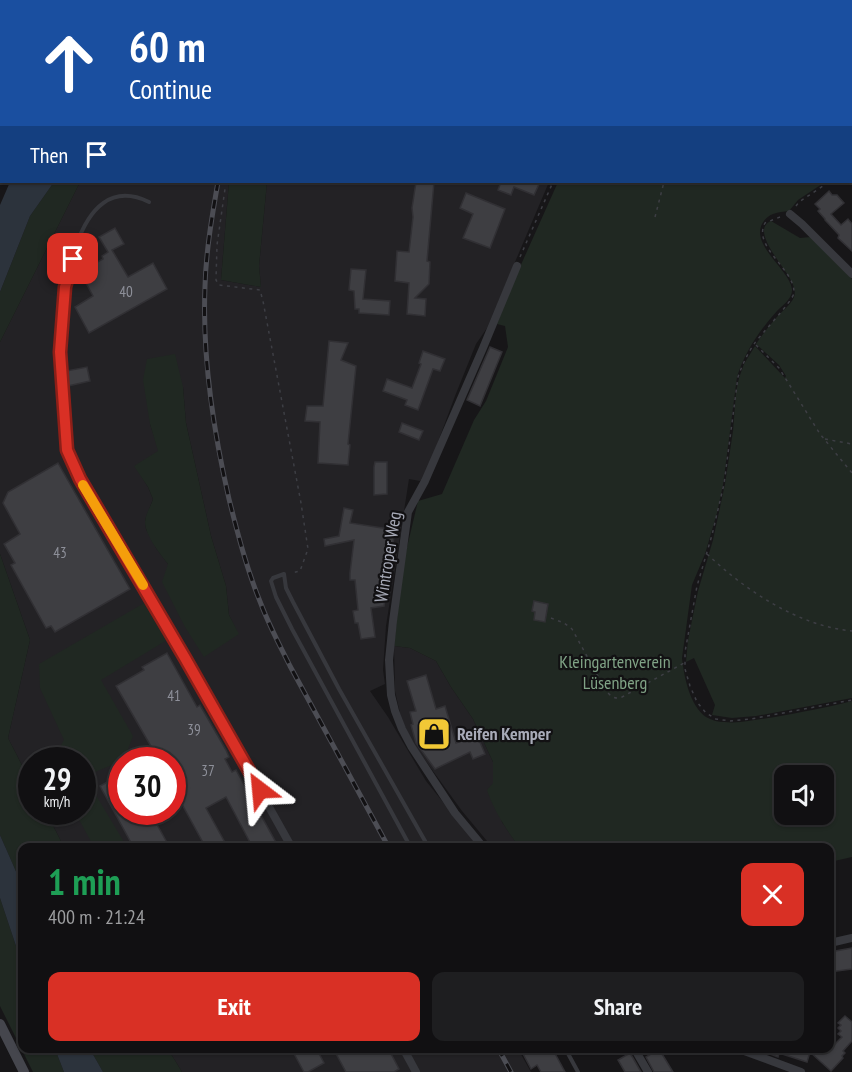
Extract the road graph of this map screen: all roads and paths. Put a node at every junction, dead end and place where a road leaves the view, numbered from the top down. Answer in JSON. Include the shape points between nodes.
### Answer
{"nodes":[{"id":1,"x":226,"y":183,"type":"edge"},
{"id":2,"x":553,"y":183,"type":"edge"},
{"id":3,"x":664,"y":183,"type":"edge"},
{"id":4,"x":828,"y":183,"type":"edge"},
{"id":5,"x":149,"y":202,"type":"dead end"},
{"id":6,"x":799,"y":202,"type":"dead end"},
{"id":7,"x":790,"y":214,"type":"joint"},
{"id":8,"x":655,"y":217,"type":"dead end"},
{"id":9,"x":517,"y":266,"type":"joint"},
{"id":10,"x":852,"y":274,"type":"edge"},
{"id":11,"x":754,"y":344,"type":"junction"},
{"id":12,"x":824,"y":439,"type":"junction"},
{"id":13,"x":852,"y":444,"type":"edge"},
{"id":14,"x":852,"y":473,"type":"edge"},
{"id":15,"x":706,"y":554,"type":"junction"},
{"id":16,"x":284,"y":574,"type":"junction"},
{"id":17,"x":551,"y":618,"type":"dead end"},
{"id":18,"x":852,"y":631,"type":"edge"},
{"id":19,"x":684,"y":663,"type":"junction"},
{"id":20,"x":852,"y":700,"type":"edge"},
{"id":21,"x":218,"y":714,"type":"joint"},
{"id":22,"x":289,"y":843,"type":"edge"},
{"id":23,"x":408,"y":843,"type":"edge"},
{"id":24,"x":426,"y":843,"type":"edge"},
{"id":25,"x":480,"y":843,"type":"edge"},
{"id":26,"x":852,"y":938,"type":"edge"},
{"id":27,"x":834,"y":942,"type":"edge"},
{"id":28,"x":0,"y":1024,"type":"edge"},
{"id":29,"x":406,"y":1053,"type":"edge"},
{"id":30,"x":568,"y":1053,"type":"edge"},
{"id":31,"x":637,"y":1053,"type":"edge"},
{"id":32,"x":750,"y":1053,"type":"edge"},
{"id":33,"x":24,"y":1072,"type":"edge"},
{"id":34,"x":416,"y":1072,"type":"edge"},
{"id":35,"x":578,"y":1072,"type":"edge"},
{"id":36,"x":648,"y":1072,"type":"edge"},
{"id":37,"x":801,"y":1072,"type":"edge"}],
"edges":[{"from":1,"to":16,"type":"path","via":[[216,280],[219,285],[260,290],[308,549],[300,571]]},
{"from":2,"to":9,"type":"path"},
{"from":3,"to":8,"type":"path"},
{"from":4,"to":6,"type":"path"},
{"from":5,"to":21,"type":"lane","via":[[129,196],[107,200],[92,213],[79,238],[65,287],[60,340],[67,450],[80,479]]},
{"from":7,"to":10,"type":"street"},
{"from":7,"to":11,"type":"path","via":[[767,221],[762,233],[794,292]]},
{"from":9,"to":25,"type":"street","name":"Wintroper Weg","via":[[408,512],[389,660],[391,696],[402,729],[455,813]]},
{"from":11,"to":12,"type":"path","via":[[779,368]]},
{"from":11,"to":15,"type":"path","via":[[738,377],[724,484]]},
{"from":12,"to":13,"type":"path"},
{"from":12,"to":14,"type":"path"},
{"from":15,"to":18,"type":"path","via":[[742,585],[772,603],[819,624]]},
{"from":15,"to":19,"type":"path"},
{"from":16,"to":23,"type":"lane","via":[[271,581],[276,597]]},
{"from":16,"to":24,"type":"lane","via":[[286,588],[308,631]]},
{"from":17,"to":19,"type":"path","via":[[572,629],[612,697],[622,697]]},
{"from":19,"to":20,"type":"path","via":[[697,702],[716,719],[751,719]]},
{"from":21,"to":22,"type":"street"},
{"from":26,"to":27,"type":"street"},
{"from":28,"to":33,"type":"main road"},
{"from":29,"to":34,"type":"street"},
{"from":30,"to":35,"type":"lane"},
{"from":31,"to":36,"type":"street"},
{"from":32,"to":37,"type":"street"}]}
